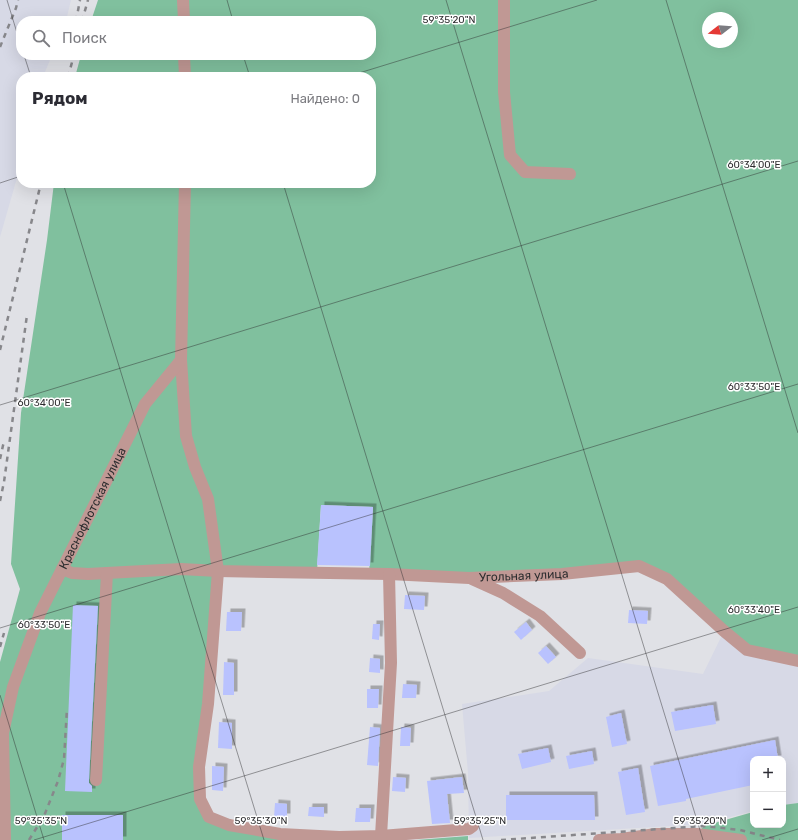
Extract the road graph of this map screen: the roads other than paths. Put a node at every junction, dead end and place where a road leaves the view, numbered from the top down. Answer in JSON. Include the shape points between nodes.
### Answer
{"nodes":[{"id":1,"x":183,"y":0,"type":"edge"},
{"id":2,"x":504,"y":0,"type":"edge"},
{"id":3,"x":184,"y":16,"type":"edge"},
{"id":4,"x":184,"y":60,"type":"edge"},
{"id":5,"x":184,"y":72,"type":"edge"},
{"id":6,"x":570,"y":174,"type":"dead end"},
{"id":7,"x":185,"y":188,"type":"edge"},
{"id":8,"x":181,"y":360,"type":"junction"},
{"id":9,"x":62,"y":569,"type":"junction"},
{"id":10,"x":218,"y":571,"type":"junction"},
{"id":11,"x":107,"y":573,"type":"junction"},
{"id":12,"x":389,"y":574,"type":"junction"},
{"id":13,"x":469,"y":578,"type":"junction"},
{"id":14,"x":580,"y":653,"type":"dead end"},
{"id":15,"x":798,"y":661,"type":"edge"},
{"id":16,"x":96,"y":780,"type":"dead end"},
{"id":17,"x":473,"y":826,"type":"dead end"},
{"id":18,"x":381,"y":836,"type":"junction"},
{"id":19,"x":280,"y":837,"type":"edge"},
{"id":20,"x":5,"y":840,"type":"edge"},
{"id":21,"x":599,"y":840,"type":"edge"},
{"id":22,"x":741,"y":840,"type":"edge"}],
"edges":[{"from":1,"to":3,"type":"street"},
{"from":2,"to":6,"type":"street","via":[[504,92],[510,154],[525,172]]},
{"from":4,"to":5,"type":"street"},
{"from":7,"to":8,"type":"street"},
{"from":8,"to":9,"type":"street","name":"Краснофлотская улица","via":[[145,404]]},
{"from":8,"to":10,"type":"street","via":[[186,436],[194,466],[208,499]]},
{"from":9,"to":11,"type":"street","name":"Угольная улица","via":[[72,573]]},
{"from":9,"to":20,"type":"street","name":"Краснофлотская улица","via":[[40,613],[13,687],[3,733]]},
{"from":10,"to":11,"type":"street","name":"Угольная улица","via":[[181,569]]},
{"from":10,"to":12,"type":"street","name":"Угольная улица"},
{"from":10,"to":19,"type":"street","via":[[208,704],[199,768],[200,799],[209,817],[230,825]]},
{"from":11,"to":16,"type":"street"},
{"from":12,"to":13,"type":"street","name":"Угольная улица"},
{"from":12,"to":18,"type":"street","via":[[391,663]]},
{"from":13,"to":14,"type":"street","via":[[503,593],[540,616]]},
{"from":13,"to":15,"type":"street","name":"Угольная улица","via":[[562,574],[639,566],[667,579],[747,650]]},
{"from":17,"to":18,"type":"street","via":[[469,829]]},
{"from":18,"to":19,"type":"street"},
{"from":21,"to":22,"type":"street","via":[[656,834],[697,834]]}]}
